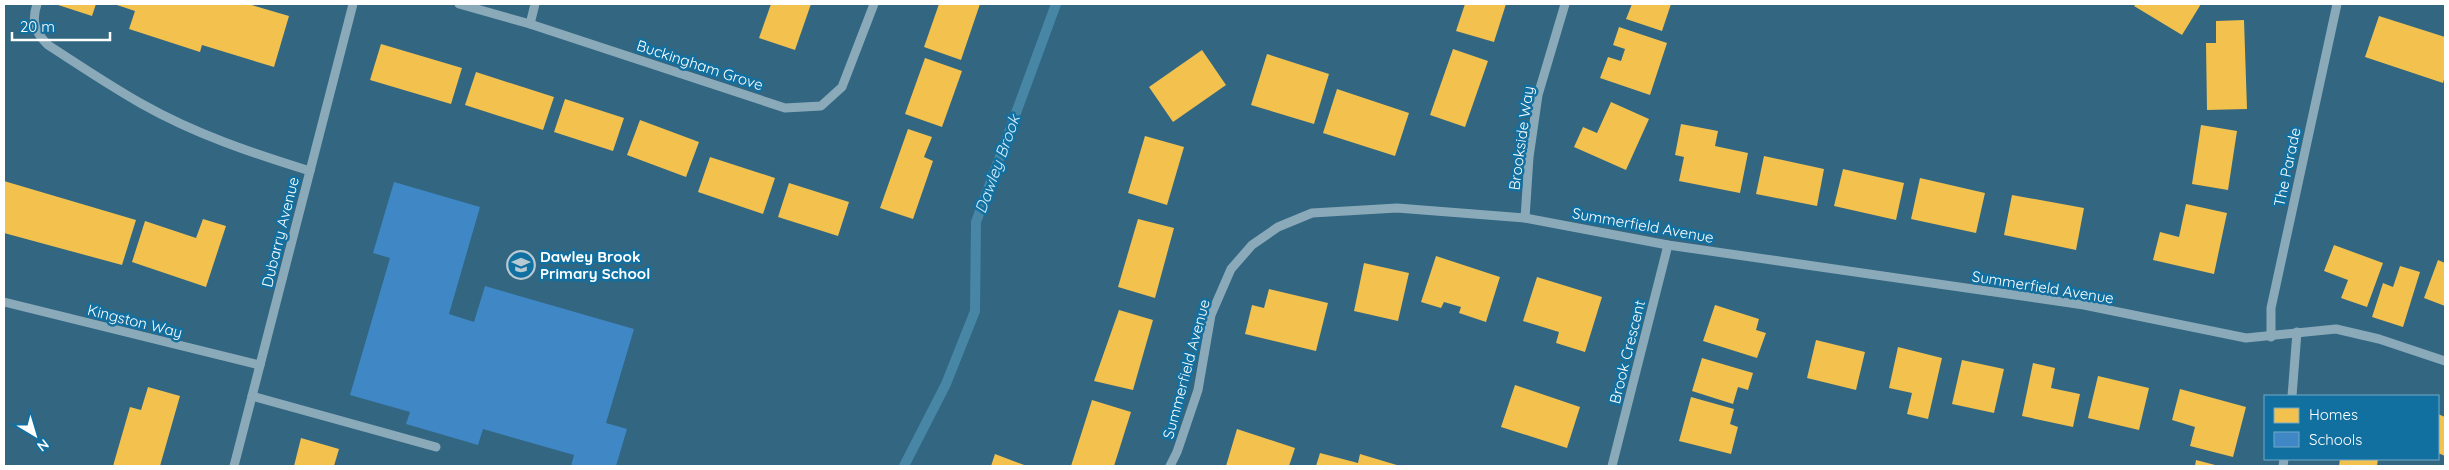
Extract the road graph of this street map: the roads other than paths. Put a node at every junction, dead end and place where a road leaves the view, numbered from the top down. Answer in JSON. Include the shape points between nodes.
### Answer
{"nodes":[{"id":1,"x":38,"y":4,"type":"edge"},
{"id":2,"x":352,"y":4,"type":"edge"},
{"id":3,"x":460,"y":4,"type":"edge"},
{"id":4,"x":535,"y":4,"type":"edge"},
{"id":5,"x":874,"y":4,"type":"edge"},
{"id":6,"x":1565,"y":4,"type":"edge"},
{"id":7,"x":2337,"y":4,"type":"edge"},
{"id":8,"x":530,"y":24,"type":"junction"},
{"id":9,"x":310,"y":170,"type":"junction"},
{"id":10,"x":1525,"y":218,"type":"junction"},
{"id":11,"x":1668,"y":245,"type":"junction"},
{"id":12,"x":4,"y":302,"type":"edge"},
{"id":13,"x":2297,"y":332,"type":"junction"},
{"id":14,"x":2271,"y":337,"type":"junction"},
{"id":15,"x":2445,"y":361,"type":"edge"},
{"id":16,"x":260,"y":365,"type":"junction"},
{"id":17,"x":2292,"y":395,"type":"edge"},
{"id":18,"x":252,"y":396,"type":"junction"},
{"id":19,"x":436,"y":447,"type":"dead end"},
{"id":20,"x":234,"y":466,"type":"edge"},
{"id":21,"x":1170,"y":466,"type":"edge"},
{"id":22,"x":1612,"y":466,"type":"edge"}],
"edges":[{"from":1,"to":9,"type":"street","via":[[34,25],[48,45],[143,105],[251,153]]},
{"from":2,"to":9,"type":"street","name":"Dubarry Avenue"},
{"from":3,"to":8,"type":"street","name":"Buckingham Grove"},
{"from":4,"to":8,"type":"street"},
{"from":5,"to":8,"type":"street","name":"Buckingham Grove","via":[[842,87],[821,106],[785,108]]},
{"from":6,"to":10,"type":"street","name":"Brookside Way","via":[[1538,94]]},
{"from":7,"to":14,"type":"street","name":"The Parade","via":[[2271,308]]},
{"from":9,"to":16,"type":"street","name":"Dubarry Avenue"},
{"from":10,"to":11,"type":"street","name":"Summerfield Avenue"},
{"from":10,"to":21,"type":"street","name":"Summerfield Avenue","via":[[1397,208],[1312,213],[1278,227],[1252,245],[1231,269],[1211,315],[1198,390]]},
{"from":11,"to":14,"type":"street","name":"Summerfield Avenue","via":[[2084,306],[2246,338]]},
{"from":11,"to":22,"type":"street","name":"Brook Crescent"},
{"from":12,"to":16,"type":"street","name":"Kingston Way"},
{"from":13,"to":14,"type":"street","name":"Summerfield Avenue"},
{"from":13,"to":15,"type":"street","name":"Summerfield Avenue","via":[[2336,328]]},
{"from":13,"to":17,"type":"street"},
{"from":16,"to":18,"type":"street","name":"Dubarry Avenue"},
{"from":18,"to":19,"type":"street"},
{"from":18,"to":20,"type":"street","name":"Dubarry Avenue"}]}
